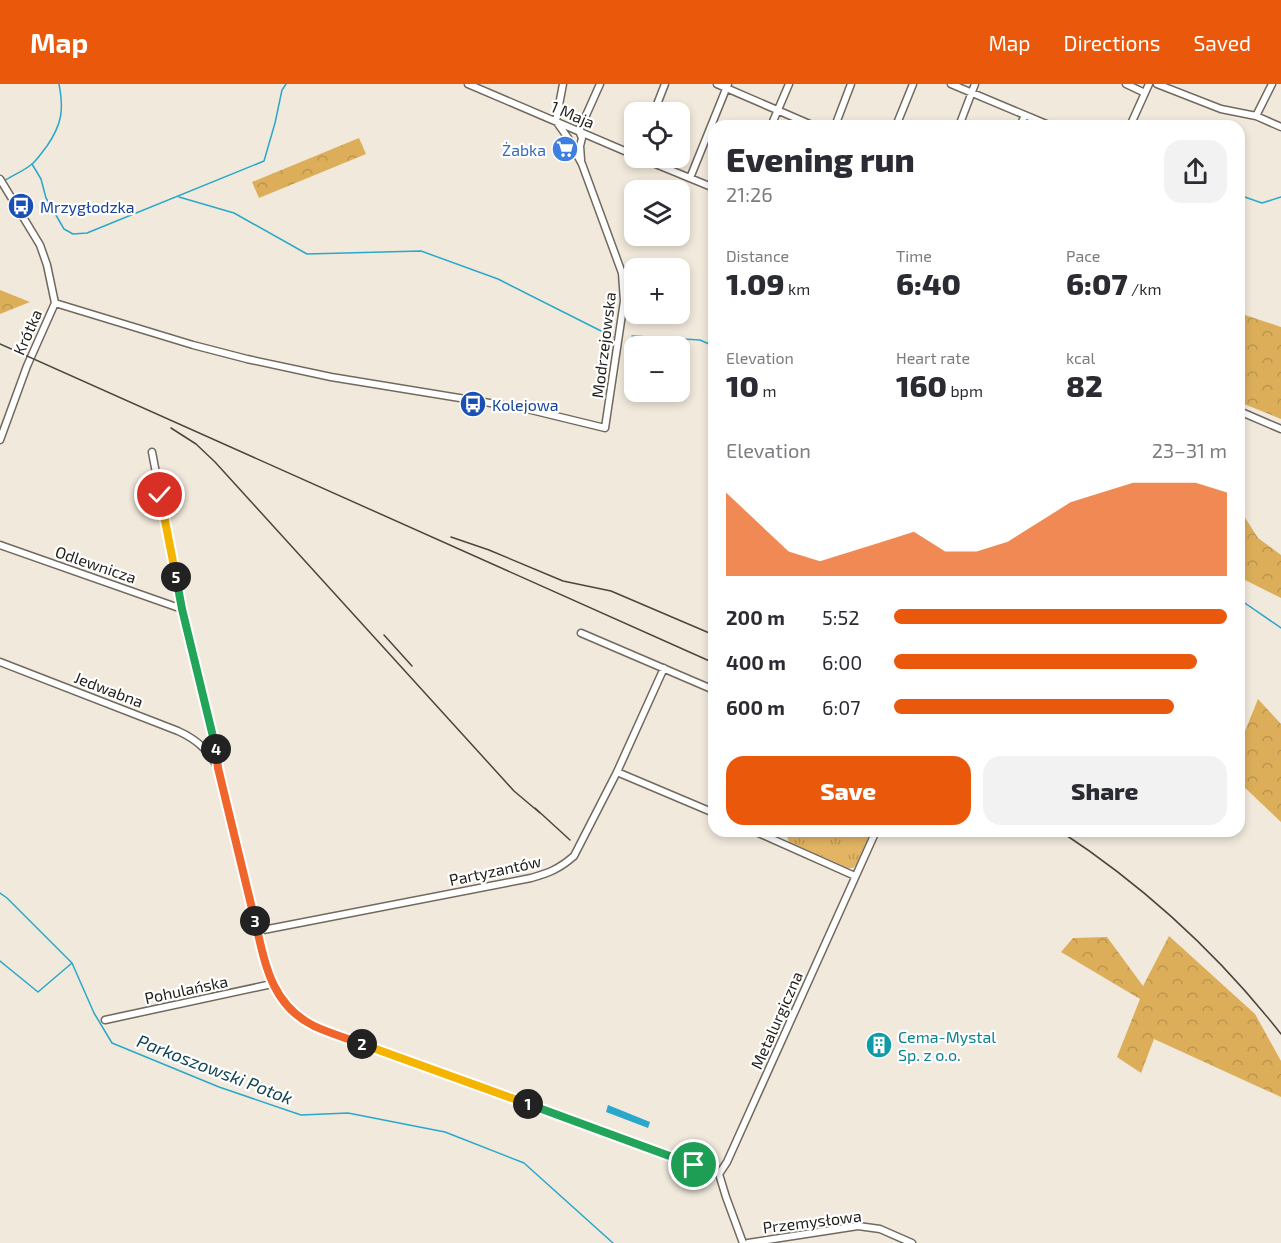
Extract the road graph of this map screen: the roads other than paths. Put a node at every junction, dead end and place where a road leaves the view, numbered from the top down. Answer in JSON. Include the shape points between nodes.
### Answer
{"nodes":[{"id":1,"x":468,"y":84,"type":"edge"},
{"id":2,"x":563,"y":84,"type":"edge"},
{"id":3,"x":600,"y":84,"type":"edge"},
{"id":4,"x":665,"y":84,"type":"edge"},
{"id":5,"x":717,"y":84,"type":"edge"},
{"id":6,"x":789,"y":84,"type":"edge"},
{"id":7,"x":851,"y":84,"type":"edge"},
{"id":8,"x":913,"y":84,"type":"edge"},
{"id":9,"x":951,"y":84,"type":"edge"},
{"id":10,"x":975,"y":84,"type":"edge"},
{"id":11,"x":1126,"y":84,"type":"edge"},
{"id":12,"x":1149,"y":84,"type":"edge"},
{"id":13,"x":1157,"y":84,"type":"edge"},
{"id":14,"x":1272,"y":84,"type":"edge"},
{"id":15,"x":727,"y":86,"type":"edge"},
{"id":16,"x":972,"y":93,"type":"junction"},
{"id":17,"x":1145,"y":93,"type":"junction"},
{"id":18,"x":658,"y":102,"type":"edge"},
{"id":19,"x":778,"y":110,"type":"junction"},
{"id":20,"x":1025,"y":115,"type":"junction"},
{"id":21,"x":1256,"y":116,"type":"junction"},
{"id":22,"x":713,"y":120,"type":"edge"},
{"id":23,"x":774,"y":120,"type":"edge"},
{"id":24,"x":800,"y":120,"type":"edge"},
{"id":25,"x":837,"y":120,"type":"edge"},
{"id":26,"x":898,"y":120,"type":"edge"},
{"id":27,"x":961,"y":120,"type":"edge"},
{"id":28,"x":1023,"y":120,"type":"edge"},
{"id":29,"x":1037,"y":120,"type":"edge"},
{"id":30,"x":1133,"y":120,"type":"edge"},
{"id":31,"x":556,"y":121,"type":"junction"},
{"id":32,"x":1281,"y":127,"type":"edge"},
{"id":33,"x":579,"y":131,"type":"junction"},
{"id":34,"x":708,"y":133,"type":"edge"},
{"id":35,"x":570,"y":142,"type":"junction"},
{"id":36,"x":624,"y":151,"type":"edge"},
{"id":37,"x":582,"y":164,"type":"junction"},
{"id":38,"x":666,"y":168,"type":"edge"},
{"id":39,"x":690,"y":178,"type":"junction"},
{"id":40,"x":0,"y":179,"type":"edge"},
{"id":41,"x":708,"y":186,"type":"edge"},
{"id":42,"x":55,"y":303,"type":"junction"},
{"id":43,"x":1245,"y":414,"type":"edge"},
{"id":44,"x":1281,"y":429,"type":"edge"},
{"id":45,"x":0,"y":440,"type":"edge"},
{"id":46,"x":152,"y":452,"type":"dead end"},
{"id":47,"x":0,"y":545,"type":"edge"},
{"id":48,"x":182,"y":609,"type":"junction"},
{"id":49,"x":582,"y":633,"type":"dead end"},
{"id":50,"x":0,"y":662,"type":"edge"},
{"id":51,"x":664,"y":668,"type":"junction"},
{"id":52,"x":708,"y":687,"type":"edge"},
{"id":53,"x":218,"y":768,"type":"junction"},
{"id":54,"x":617,"y":772,"type":"junction"},
{"id":55,"x":708,"y":810,"type":"edge"},
{"id":56,"x":767,"y":837,"type":"edge"},
{"id":57,"x":873,"y":837,"type":"edge"},
{"id":58,"x":855,"y":876,"type":"junction"},
{"id":59,"x":258,"y":931,"type":"junction"},
{"id":60,"x":272,"y":984,"type":"junction"},
{"id":61,"x":105,"y":1020,"type":"dead end"},
{"id":62,"x":719,"y":1174,"type":"junction"},
{"id":63,"x":746,"y":1243,"type":"edge"},
{"id":64,"x":912,"y":1243,"type":"edge"}],
"edges":[{"from":1,"to":31,"type":"street","name":"1 Maja"},
{"from":2,"to":31,"type":"street"},
{"from":3,"to":33,"type":"street"},
{"from":4,"to":18,"type":"street"},
{"from":5,"to":15,"type":"street"},
{"from":6,"to":19,"type":"street"},
{"from":7,"to":25,"type":"street"},
{"from":8,"to":26,"type":"street"},
{"from":9,"to":16,"type":"street"},
{"from":10,"to":16,"type":"street"},
{"from":11,"to":17,"type":"street"},
{"from":12,"to":17,"type":"street"},
{"from":13,"to":21,"type":"street","via":[[1221,110]]},
{"from":14,"to":21,"type":"street"},
{"from":15,"to":19,"type":"street"},
{"from":15,"to":22,"type":"street"},
{"from":16,"to":20,"type":"street"},
{"from":16,"to":27,"type":"street"},
{"from":17,"to":30,"type":"street"},
{"from":19,"to":23,"type":"street"},
{"from":19,"to":24,"type":"street"},
{"from":20,"to":28,"type":"street"},
{"from":20,"to":29,"type":"street"},
{"from":21,"to":32,"type":"street"},
{"from":31,"to":33,"type":"street","name":"1 Maja"},
{"from":31,"to":35,"type":"street","name":"Modrzejowska"},
{"from":33,"to":35,"type":"street"},
{"from":33,"to":36,"type":"street","name":"1 Maja"},
{"from":33,"to":37,"type":"street","name":"Modrzejowska"},
{"from":34,"to":39,"type":"street"},
{"from":35,"to":37,"type":"street","name":"Modrzejowska"},
{"from":37,"to":42,"type":"street","name":"Modrzejowska","via":[[624,288],[605,428],[527,409],[247,359]]},
{"from":38,"to":39,"type":"street"},
{"from":39,"to":41,"type":"street"},
{"from":40,"to":42,"type":"street","via":[[43,251]]},
{"from":42,"to":45,"type":"street","name":"Krótka"},
{"from":43,"to":44,"type":"street"},
{"from":46,"to":48,"type":"street"},
{"from":47,"to":48,"type":"street","name":"Odlewnicza"},
{"from":48,"to":53,"type":"street"},
{"from":49,"to":51,"type":"street"},
{"from":50,"to":53,"type":"street","name":"Jedwabna","via":[[178,731],[204,749]]},
{"from":51,"to":52,"type":"street"},
{"from":51,"to":54,"type":"street","name":"Partyzantów"},
{"from":53,"to":59,"type":"street"},
{"from":54,"to":55,"type":"street"},
{"from":54,"to":59,"type":"street","name":"Partyzantów","via":[[574,856],[549,873]]},
{"from":56,"to":58,"type":"street"},
{"from":57,"to":58,"type":"street"},
{"from":58,"to":62,"type":"street","name":"Metalurgiczna"},
{"from":59,"to":60,"type":"street"},
{"from":60,"to":61,"type":"street","name":"Pohulańska"},
{"from":60,"to":62,"type":"street","via":[[291,1010],[316,1027]]},
{"from":62,"to":63,"type":"street"},
{"from":63,"to":64,"type":"street","name":"Przemysłowa","via":[[858,1227],[880,1229]]}]}
